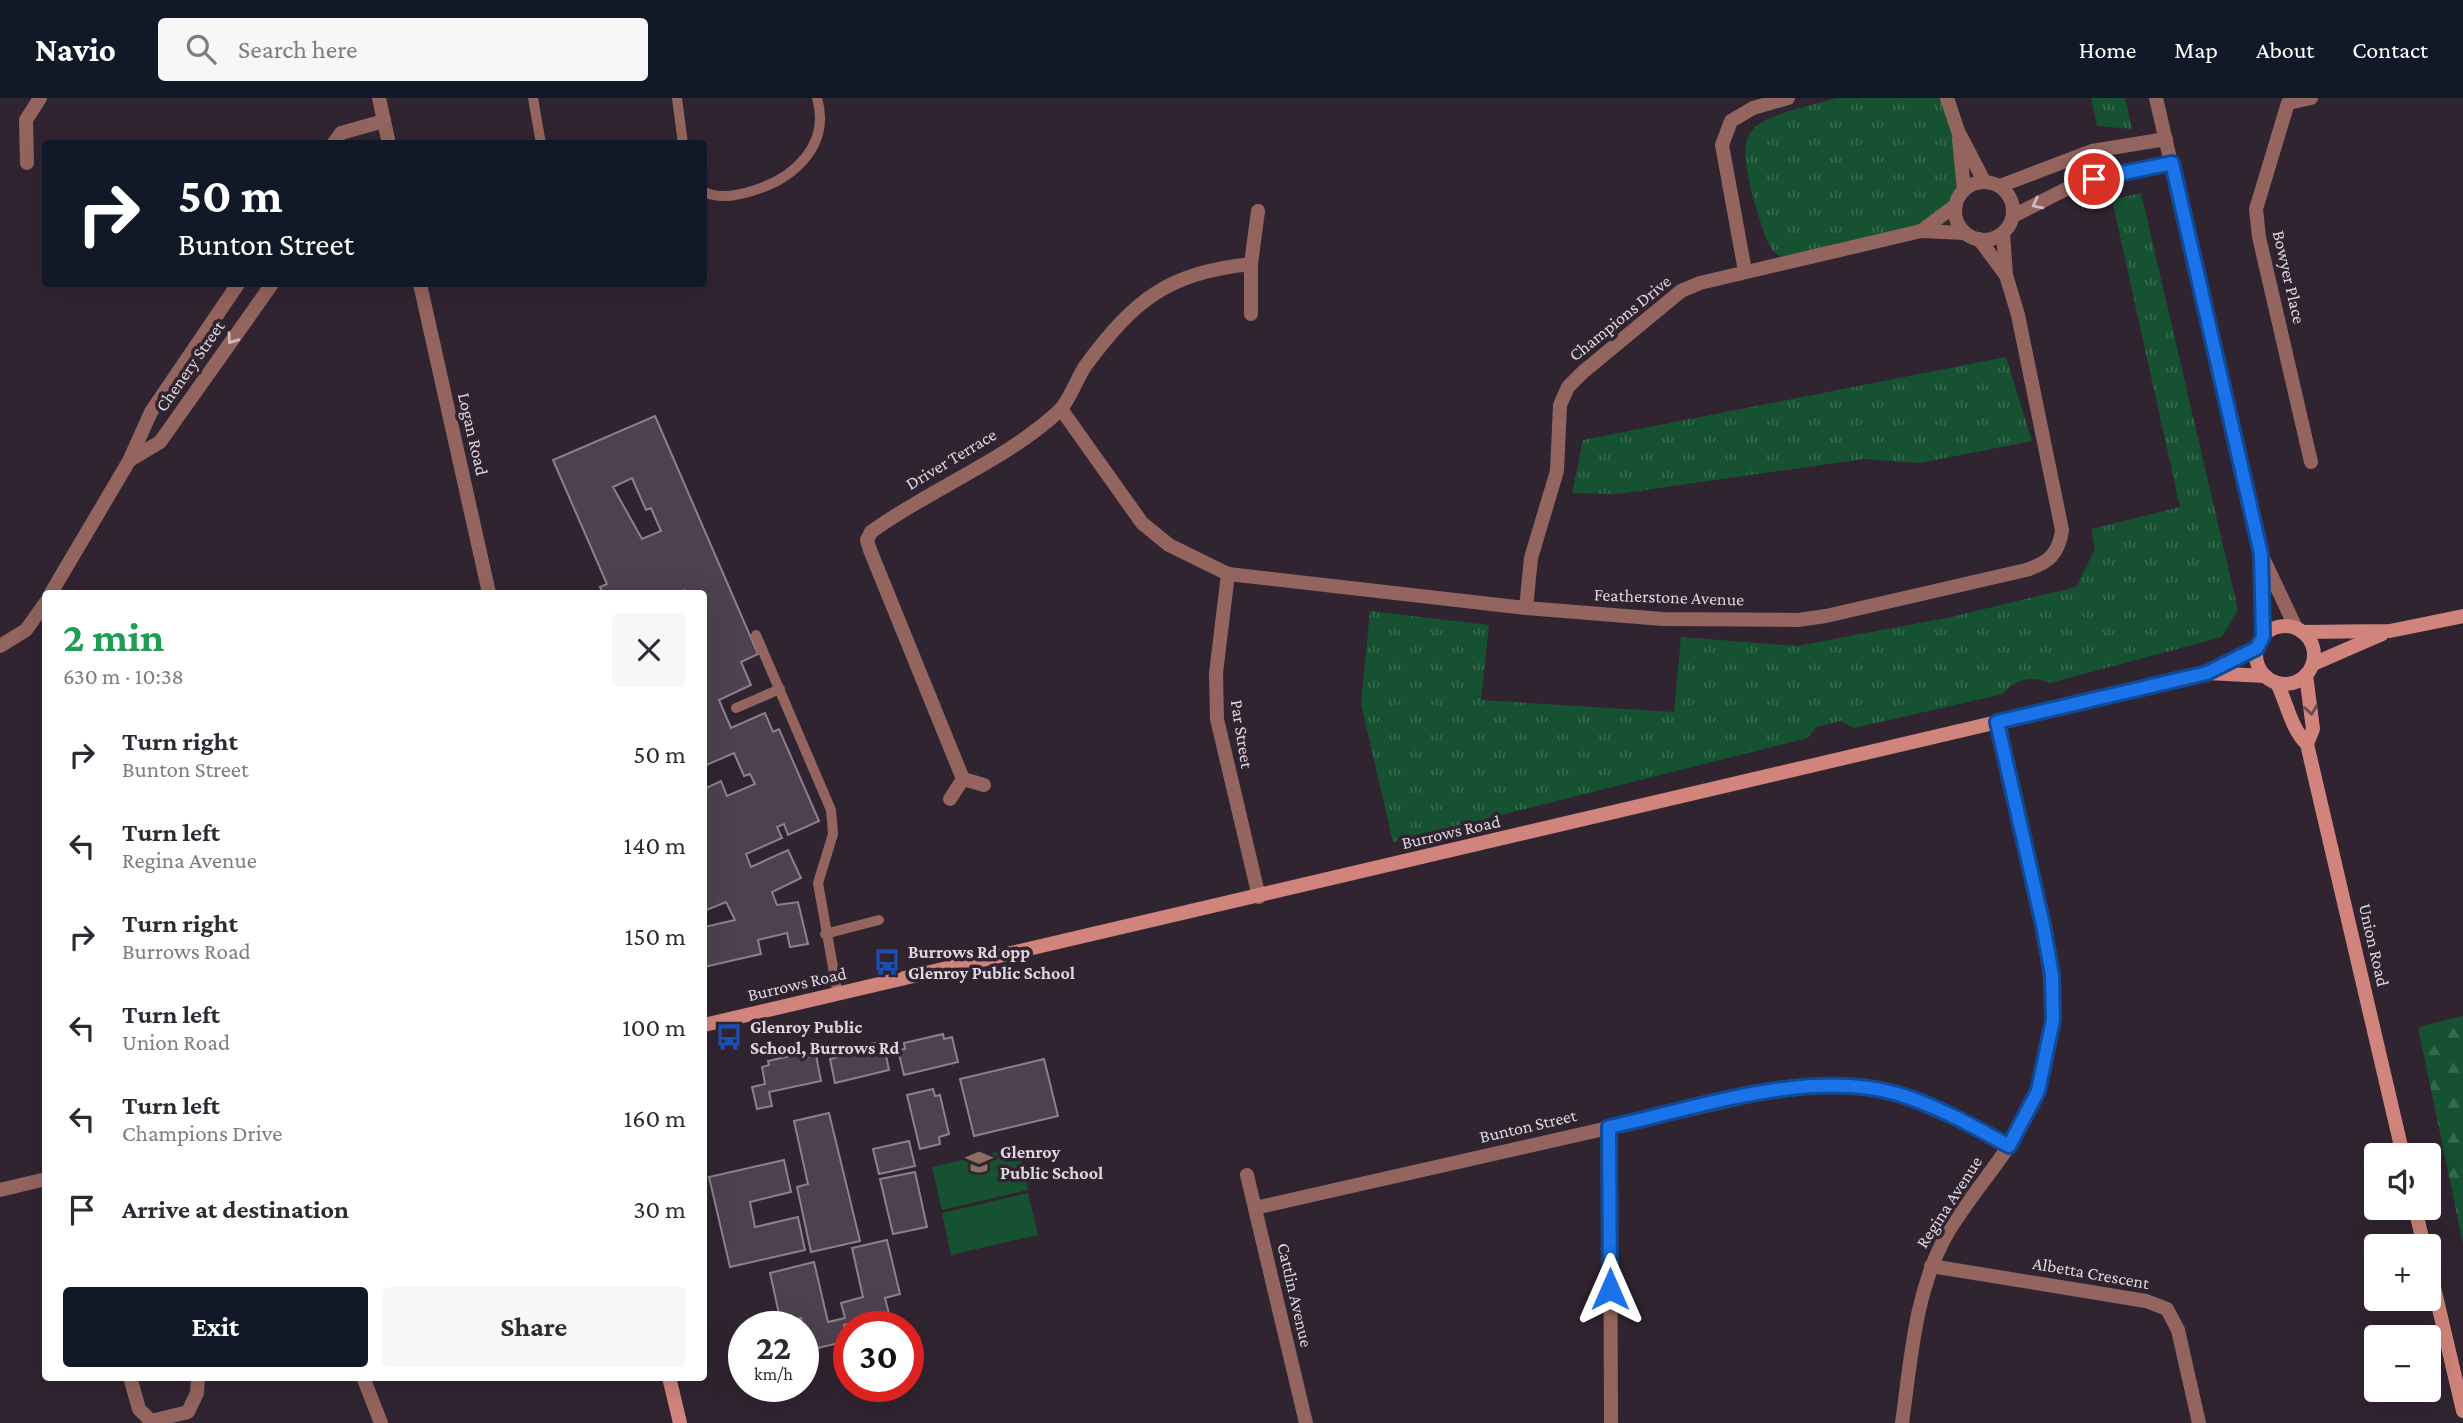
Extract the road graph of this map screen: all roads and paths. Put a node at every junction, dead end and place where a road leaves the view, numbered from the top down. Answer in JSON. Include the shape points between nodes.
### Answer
{"nodes":[{"id":1,"x":40,"y":98,"type":"edge"},
{"id":2,"x":379,"y":98,"type":"edge"},
{"id":3,"x":533,"y":98,"type":"edge"},
{"id":4,"x":677,"y":98,"type":"edge"},
{"id":5,"x":817,"y":98,"type":"edge"},
{"id":6,"x":1788,"y":98,"type":"edge"},
{"id":7,"x":1947,"y":98,"type":"edge"},
{"id":8,"x":2156,"y":98,"type":"edge"},
{"id":9,"x":2311,"y":98,"type":"edge"},
{"id":10,"x":2286,"y":100,"type":"edge"},
{"id":11,"x":384,"y":121,"type":"junction"},
{"id":12,"x":1958,"y":131,"type":"junction"},
{"id":13,"x":2166,"y":139,"type":"junction"},
{"id":14,"x":337,"y":140,"type":"edge"},
{"id":15,"x":388,"y":140,"type":"edge"},
{"id":16,"x":540,"y":140,"type":"edge"},
{"id":17,"x":682,"y":140,"type":"edge"},
{"id":18,"x":27,"y":163,"type":"dead end"},
{"id":19,"x":2172,"y":163,"type":"junction"},
{"id":20,"x":1984,"y":181,"type":"junction"},
{"id":21,"x":2000,"y":186,"type":"junction"},
{"id":22,"x":1964,"y":190,"type":"junction"},
{"id":23,"x":707,"y":194,"type":"edge"},
{"id":24,"x":1956,"y":205,"type":"junction"},
{"id":25,"x":1258,"y":211,"type":"dead end"},
{"id":26,"x":2013,"y":216,"type":"junction"},
{"id":27,"x":1921,"y":231,"type":"junction"},
{"id":28,"x":2003,"y":233,"type":"junction"},
{"id":29,"x":1972,"y":236,"type":"junction"},
{"id":30,"x":1251,"y":264,"type":"junction"},
{"id":31,"x":1745,"y":271,"type":"junction"},
{"id":32,"x":2006,"y":275,"type":"junction"},
{"id":33,"x":236,"y":287,"type":"edge"},
{"id":34,"x":270,"y":287,"type":"edge"},
{"id":35,"x":421,"y":287,"type":"edge"},
{"id":36,"x":1251,"y":314,"type":"dead end"},
{"id":37,"x":1061,"y":409,"type":"junction"},
{"id":38,"x":129,"y":461,"type":"junction"},
{"id":39,"x":2311,"y":462,"type":"dead end"},
{"id":40,"x":2261,"y":554,"type":"junction"},
{"id":41,"x":1228,"y":574,"type":"junction"},
{"id":42,"x":53,"y":590,"type":"edge"},
{"id":43,"x":488,"y":590,"type":"edge"},
{"id":44,"x":42,"y":608,"type":"edge"},
{"id":45,"x":1526,"y":608,"type":"junction"},
{"id":46,"x":2463,"y":616,"type":"edge"},
{"id":47,"x":2299,"y":630,"type":"junction"},
{"id":48,"x":2390,"y":631,"type":"junction"},
{"id":49,"x":756,"y":635,"type":"dead end"},
{"id":50,"x":2260,"y":642,"type":"junction"},
{"id":51,"x":0,"y":646,"type":"edge"},
{"id":52,"x":2309,"y":669,"type":"junction"},
{"id":53,"x":2207,"y":673,"type":"junction"},
{"id":54,"x":2271,"y":679,"type":"junction"},
{"id":55,"x":780,"y":689,"type":"junction"},
{"id":56,"x":736,"y":708,"type":"dead end"},
{"id":57,"x":1997,"y":722,"type":"junction"},
{"id":58,"x":2307,"y":744,"type":"junction"},
{"id":59,"x":963,"y":779,"type":"junction"},
{"id":60,"x":984,"y":785,"type":"dead end"},
{"id":61,"x":950,"y":799,"type":"dead end"},
{"id":62,"x":1259,"y":897,"type":"junction"},
{"id":63,"x":879,"y":920,"type":"dead end"},
{"id":64,"x":825,"y":934,"type":"junction"},
{"id":65,"x":838,"y":995,"type":"junction"},
{"id":66,"x":707,"y":1024,"type":"edge"},
{"id":67,"x":1609,"y":1127,"type":"junction"},
{"id":68,"x":2400,"y":1143,"type":"edge"},
{"id":69,"x":2009,"y":1146,"type":"junction"},
{"id":70,"x":1247,"y":1175,"type":"dead end"},
{"id":71,"x":42,"y":1180,"type":"edge"},
{"id":72,"x":0,"y":1190,"type":"edge"},
{"id":73,"x":1255,"y":1208,"type":"junction"},
{"id":74,"x":1931,"y":1266,"type":"junction"},
{"id":75,"x":2440,"y":1311,"type":"edge"},
{"id":76,"x":131,"y":1381,"type":"edge"},
{"id":77,"x":198,"y":1381,"type":"edge"},
{"id":78,"x":365,"y":1381,"type":"edge"},
{"id":79,"x":670,"y":1381,"type":"edge"},
{"id":80,"x":2463,"y":1411,"type":"edge"},
{"id":81,"x":382,"y":1423,"type":"edge"},
{"id":82,"x":680,"y":1423,"type":"edge"},
{"id":83,"x":1306,"y":1423,"type":"edge"},
{"id":84,"x":1611,"y":1423,"type":"edge"},
{"id":85,"x":1902,"y":1423,"type":"edge"},
{"id":86,"x":2199,"y":1423,"type":"edge"}],
"edges":[{"from":1,"to":18,"type":"street","via":[[26,120]]},
{"from":2,"to":11,"type":"street"},
{"from":3,"to":16,"type":"lane"},
{"from":4,"to":17,"type":"lane"},
{"from":5,"to":23,"type":"lane","via":[[819,121],[813,148],[802,164],[787,177],[736,196]]},
{"from":6,"to":31,"type":"street","via":[[1753,108],[1731,121],[1722,145]]},
{"from":7,"to":12,"type":"street"},
{"from":8,"to":13,"type":"street"},
{"from":9,"to":10,"type":"street","name":"Bowyer Place"},
{"from":10,"to":39,"type":"street","name":"Bowyer Place","via":[[2256,209]]},
{"from":11,"to":14,"type":"street","via":[[341,133]]},
{"from":11,"to":15,"type":"street"},
{"from":12,"to":20,"type":"street"},
{"from":12,"to":22,"type":"street"},
{"from":13,"to":19,"type":"street"},
{"from":13,"to":21,"type":"street","via":[[2092,151]]},
{"from":19,"to":26,"type":"street","one_way":true,"via":[[2080,183]]},
{"from":19,"to":40,"type":"street"},
{"from":20,"to":21,"type":"street"},
{"from":20,"to":22,"type":"street"},
{"from":21,"to":26,"type":"street","via":[[2011,199]]},
{"from":22,"to":24,"type":"street"},
{"from":24,"to":27,"type":"street","name":"Champions Drive"},
{"from":24,"to":29,"type":"street","via":[[1959,225]]},
{"from":25,"to":30,"type":"street"},
{"from":26,"to":28,"type":"street"},
{"from":27,"to":29,"type":"street","name":"Champions Drive"},
{"from":27,"to":31,"type":"street","name":"Champions Drive"},
{"from":28,"to":29,"type":"street","via":[[1995,238]]},
{"from":28,"to":32,"type":"street","name":"Featherstone Avenue"},
{"from":29,"to":32,"type":"street","name":"Featherstone Avenue"},
{"from":30,"to":36,"type":"street"},
{"from":30,"to":37,"type":"street","name":"Driver Terrace","via":[[1195,272],[1162,287],[1135,307],[1083,368]]},
{"from":31,"to":45,"type":"street","name":"Champions Drive","via":[[1681,291],[1568,387],[1560,405],[1557,471],[1531,558]]},
{"from":32,"to":45,"type":"street","name":"Featherstone Avenue","via":[[2062,530],[2060,545],[2046,563],[1798,620],[1663,619]]},
{"from":33,"to":38,"type":"street","name":"Chenery Street","via":[[151,412]]},
{"from":34,"to":38,"type":"street","name":"Chenery Street","one_way":true,"via":[[160,442]]},
{"from":35,"to":43,"type":"street","name":"Logan Road"},
{"from":37,"to":41,"type":"street","name":"Featherstone Avenue","via":[[1142,523],[1169,545]]},
{"from":37,"to":59,"type":"street","name":"Driver Terrace","via":[[878,527],[867,540]]},
{"from":38,"to":42,"type":"street","name":"Chenery Street"},
{"from":40,"to":47,"type":"street"},
{"from":40,"to":50,"type":"street"},
{"from":41,"to":45,"type":"street","name":"Featherstone Avenue"},
{"from":41,"to":62,"type":"street","name":"Par Street","via":[[1216,673],[1217,719]]},
{"from":44,"to":51,"type":"street","via":[[26,630]]},
{"from":46,"to":48,"type":"main road"},
{"from":47,"to":48,"type":"main road"},
{"from":47,"to":50,"type":"main road","via":[[2278,627]]},
{"from":47,"to":52,"type":"main road","via":[[2312,646]]},
{"from":48,"to":52,"type":"main road"},
{"from":49,"to":55,"type":"lane"},
{"from":50,"to":53,"type":"main road","name":"Burrows Road"},
{"from":50,"to":54,"type":"main road","via":[[2257,663]]},
{"from":52,"to":54,"type":"main road","via":[[2295,682]]},
{"from":52,"to":58,"type":"main road","name":"Union Road","one_way":true,"via":[[2313,729]]},
{"from":53,"to":54,"type":"main road","name":"Burrows Road"},
{"from":53,"to":57,"type":"main road","name":"Burrows Road"},
{"from":54,"to":58,"type":"main road","name":"Union Road","via":[[2290,707],[2297,734]]},
{"from":55,"to":56,"type":"lane"},
{"from":55,"to":64,"type":"lane","via":[[834,824],[818,883]]},
{"from":57,"to":62,"type":"main road","name":"Burrows Road"},
{"from":57,"to":69,"type":"street","name":"Regina Avenue","via":[[2052,975],[2053,1020],[2038,1091]]},
{"from":58,"to":68,"type":"main road","name":"Union Road"},
{"from":59,"to":60,"type":"street"},
{"from":59,"to":61,"type":"street"},
{"from":62,"to":65,"type":"main road","name":"Burrows Road"},
{"from":63,"to":64,"type":"lane"},
{"from":64,"to":65,"type":"lane"},
{"from":65,"to":66,"type":"main road","name":"Burrows Road"},
{"from":67,"to":69,"type":"street","name":"Bunton Street","via":[[1767,1092],[1832,1084],[1896,1094],[1956,1117]]},
{"from":67,"to":73,"type":"street","name":"Bunton Street"},
{"from":67,"to":84,"type":"street"},
{"from":69,"to":74,"type":"street","name":"Regina Avenue","via":[[1947,1234]]},
{"from":70,"to":73,"type":"street","name":"Cattlin Avenue"},
{"from":71,"to":72,"type":"street"},
{"from":73,"to":83,"type":"street","name":"Cattlin Avenue"},
{"from":74,"to":85,"type":"street","name":"Regina Avenue","via":[[1915,1333]]},
{"from":74,"to":86,"type":"street","name":"Albetta Crescent","via":[[2146,1301],[2167,1309],[2178,1330]]},
{"from":75,"to":80,"type":"main road"},
{"from":76,"to":77,"type":"street","via":[[139,1409],[151,1421],[188,1412]]},
{"from":78,"to":81,"type":"street"},
{"from":79,"to":82,"type":"main road"}]}
